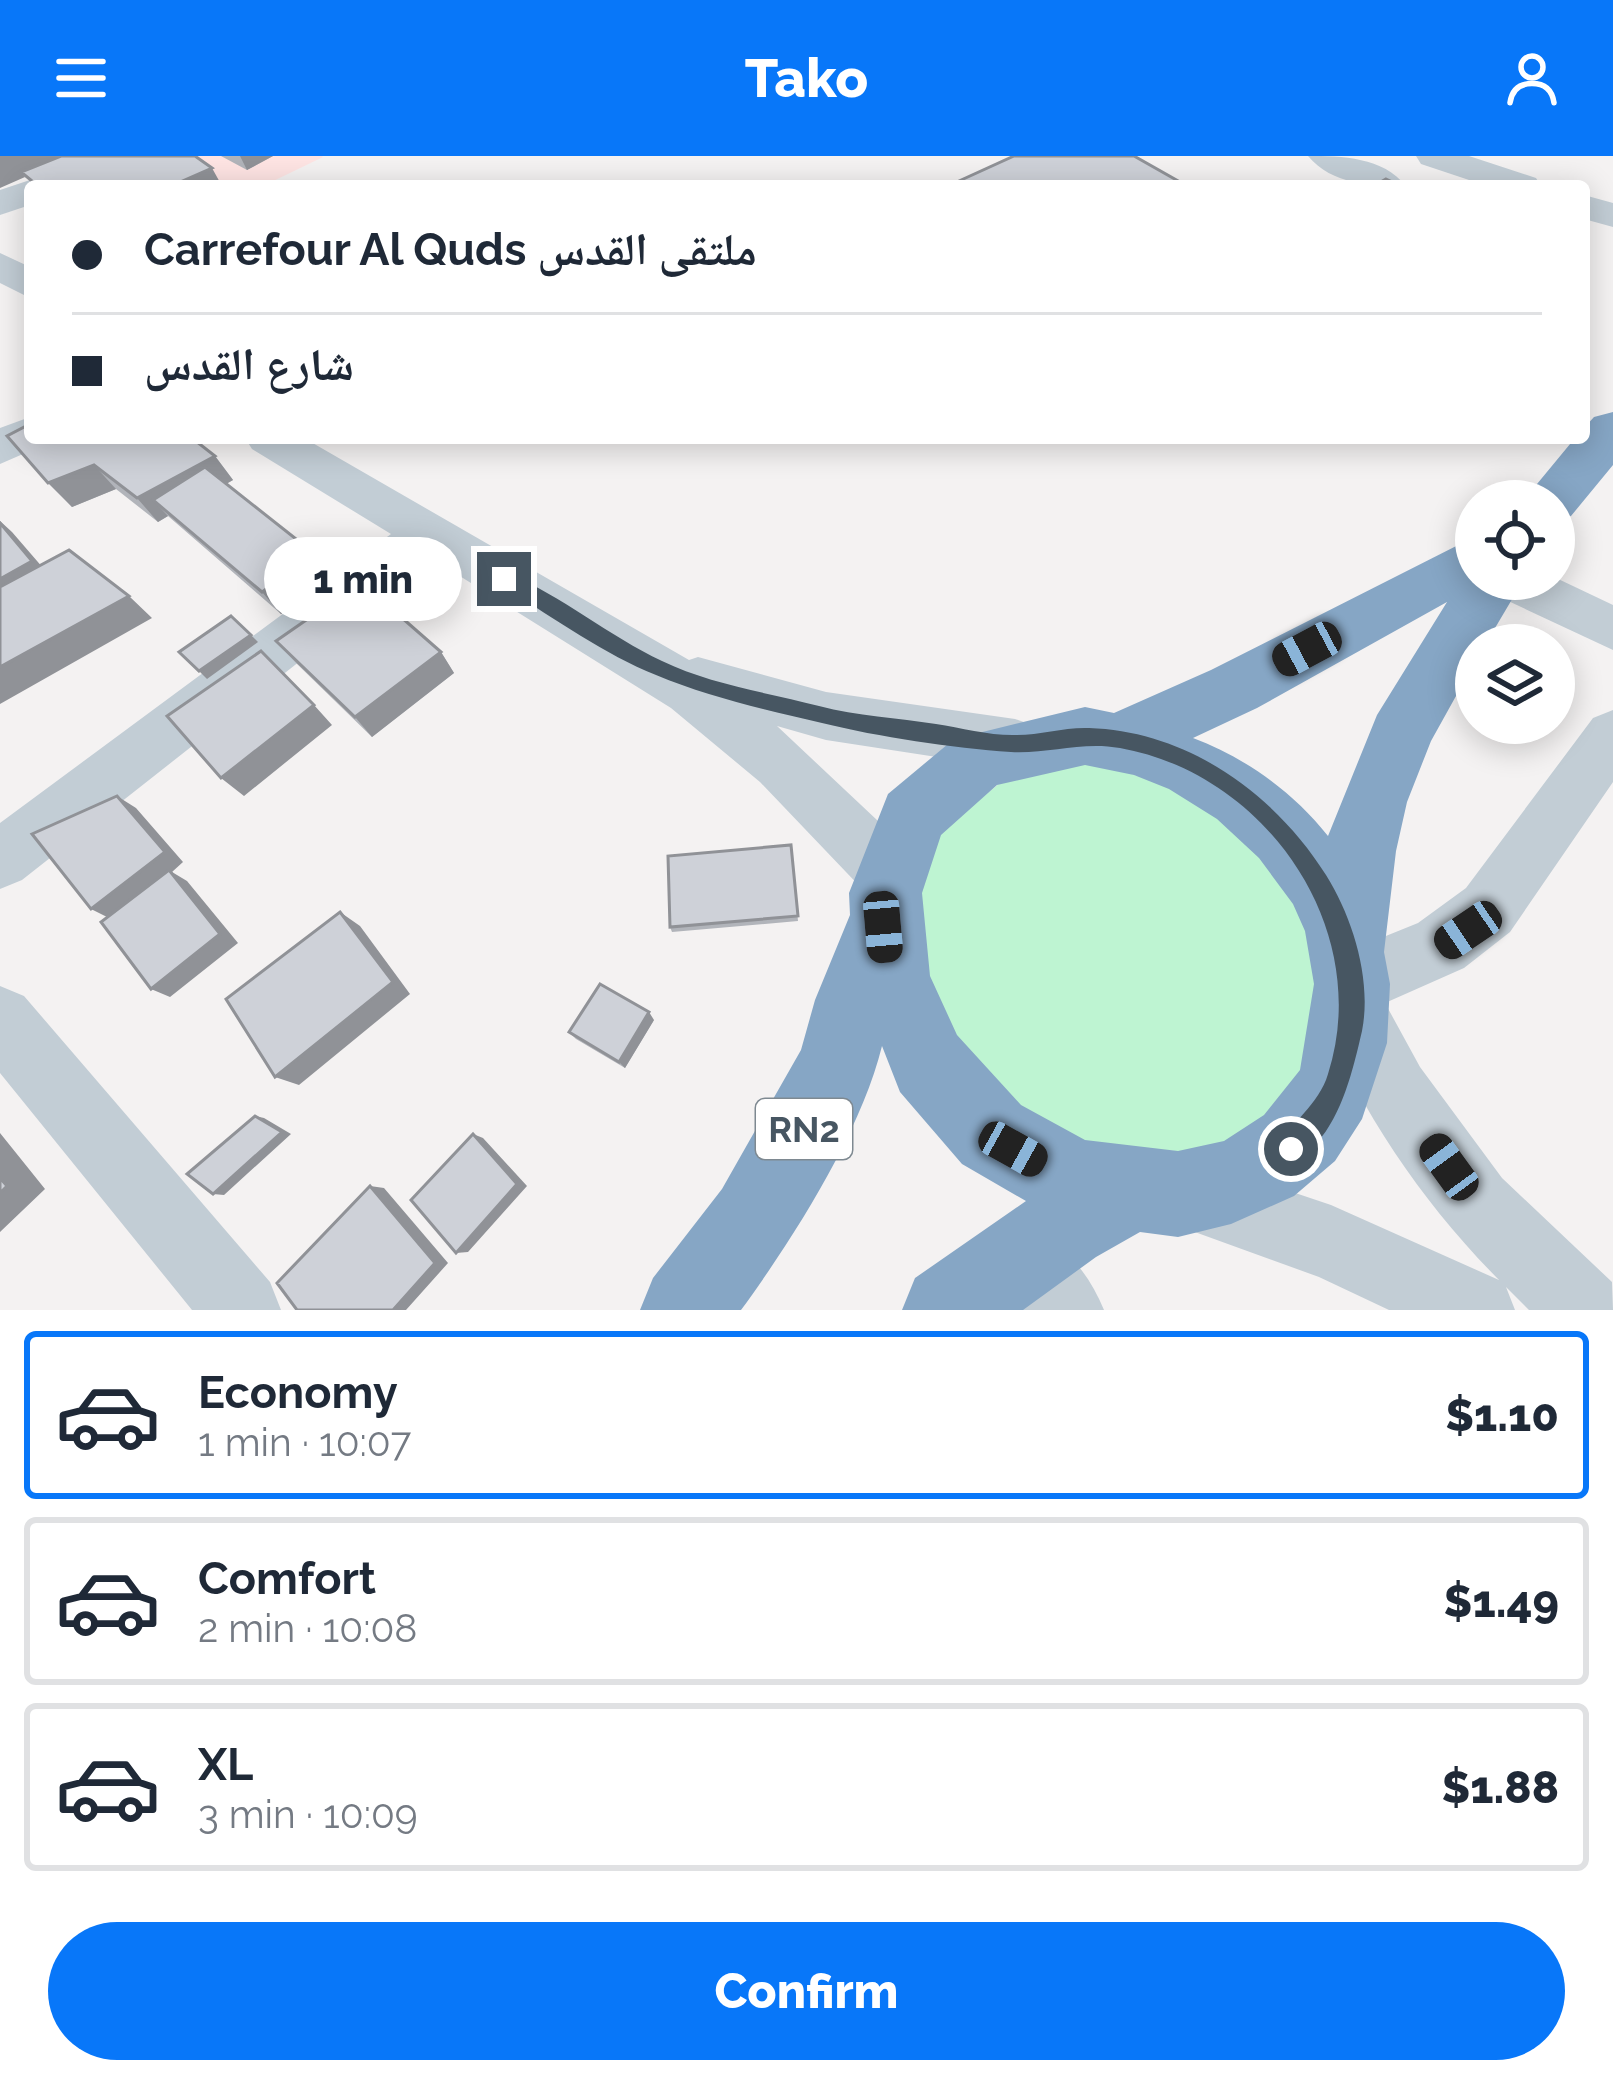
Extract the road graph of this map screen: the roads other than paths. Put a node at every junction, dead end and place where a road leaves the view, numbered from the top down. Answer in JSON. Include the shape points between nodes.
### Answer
{"nodes":[{"id":1,"x":1326,"y":156,"type":"edge"},
{"id":2,"x":1434,"y":156,"type":"edge"},
{"id":3,"x":1376,"y":180,"type":"edge"},
{"id":4,"x":1505,"y":180,"type":"edge"},
{"id":5,"x":1613,"y":430,"type":"edge"},
{"id":6,"x":278,"y":444,"type":"edge"},
{"id":7,"x":1569,"y":480,"type":"edge"},
{"id":8,"x":427,"y":534,"type":"junction"},
{"id":9,"x":1455,"y":569,"type":"edge"},
{"id":10,"x":1481,"y":600,"type":"edge"},
{"id":11,"x":1553,"y":600,"type":"edge"},
{"id":12,"x":1613,"y":629,"type":"edge"},
{"id":13,"x":659,"y":669,"type":"junction"},
{"id":14,"x":1613,"y":735,"type":"edge"},
{"id":15,"x":1122,"y":740,"type":"junction"},
{"id":16,"x":1015,"y":744,"type":"junction"},
{"id":17,"x":0,"y":860,"type":"edge"},
{"id":18,"x":886,"y":900,"type":"junction"},
{"id":19,"x":1351,"y":982,"type":"junction"},
{"id":20,"x":0,"y":1021,"type":"edge"},
{"id":21,"x":1156,"y":1193,"type":"junction"},
{"id":22,"x":1042,"y":1284,"type":"edge"},
{"id":23,"x":242,"y":1310,"type":"edge"},
{"id":24,"x":685,"y":1310,"type":"edge"},
{"id":25,"x":947,"y":1310,"type":"edge"},
{"id":26,"x":1476,"y":1310,"type":"edge"},
{"id":27,"x":1584,"y":1310,"type":"edge"}],
"edges":[{"from":1,"to":3,"type":"street"},
{"from":2,"to":4,"type":"street"},
{"from":5,"to":7,"type":"highway"},
{"from":6,"to":8,"type":"street"},
{"from":8,"to":13,"type":"street"},
{"from":8,"to":17,"type":"street"},
{"from":9,"to":15,"type":"highway"},
{"from":10,"to":19,"type":"highway","via":[[1390,759],[1363,836]]},
{"from":11,"to":12,"type":"street"},
{"from":13,"to":16,"type":"street","via":[[826,716]]},
{"from":13,"to":18,"type":"street","via":[[776,757]]},
{"from":14,"to":19,"type":"street","via":[[1468,930],[1419,959]]},
{"from":15,"to":16,"type":"highway","via":[[1067,736]]},
{"from":15,"to":19,"type":"highway","via":[[1218,777],[1262,810],[1318,883]]},
{"from":16,"to":18,"type":"highway","via":[[980,758],[936,792],[903,836]]},
{"from":18,"to":21,"type":"highway","via":[[886,961],[901,1013],[951,1094],[1049,1169],[1087,1184]]},
{"from":18,"to":24,"type":"highway","number":"RN2","via":[[837,1064],[753,1220]]},
{"from":19,"to":21,"type":"highway","via":[[1339,1082],[1291,1149],[1255,1173]]},
{"from":19,"to":27,"type":"street","via":[[1395,1092],[1476,1204]]},
{"from":20,"to":23,"type":"street"},
{"from":21,"to":22,"type":"highway"},
{"from":21,"to":26,"type":"street","via":[[1331,1243]]},
{"from":22,"to":25,"type":"highway"}]}
